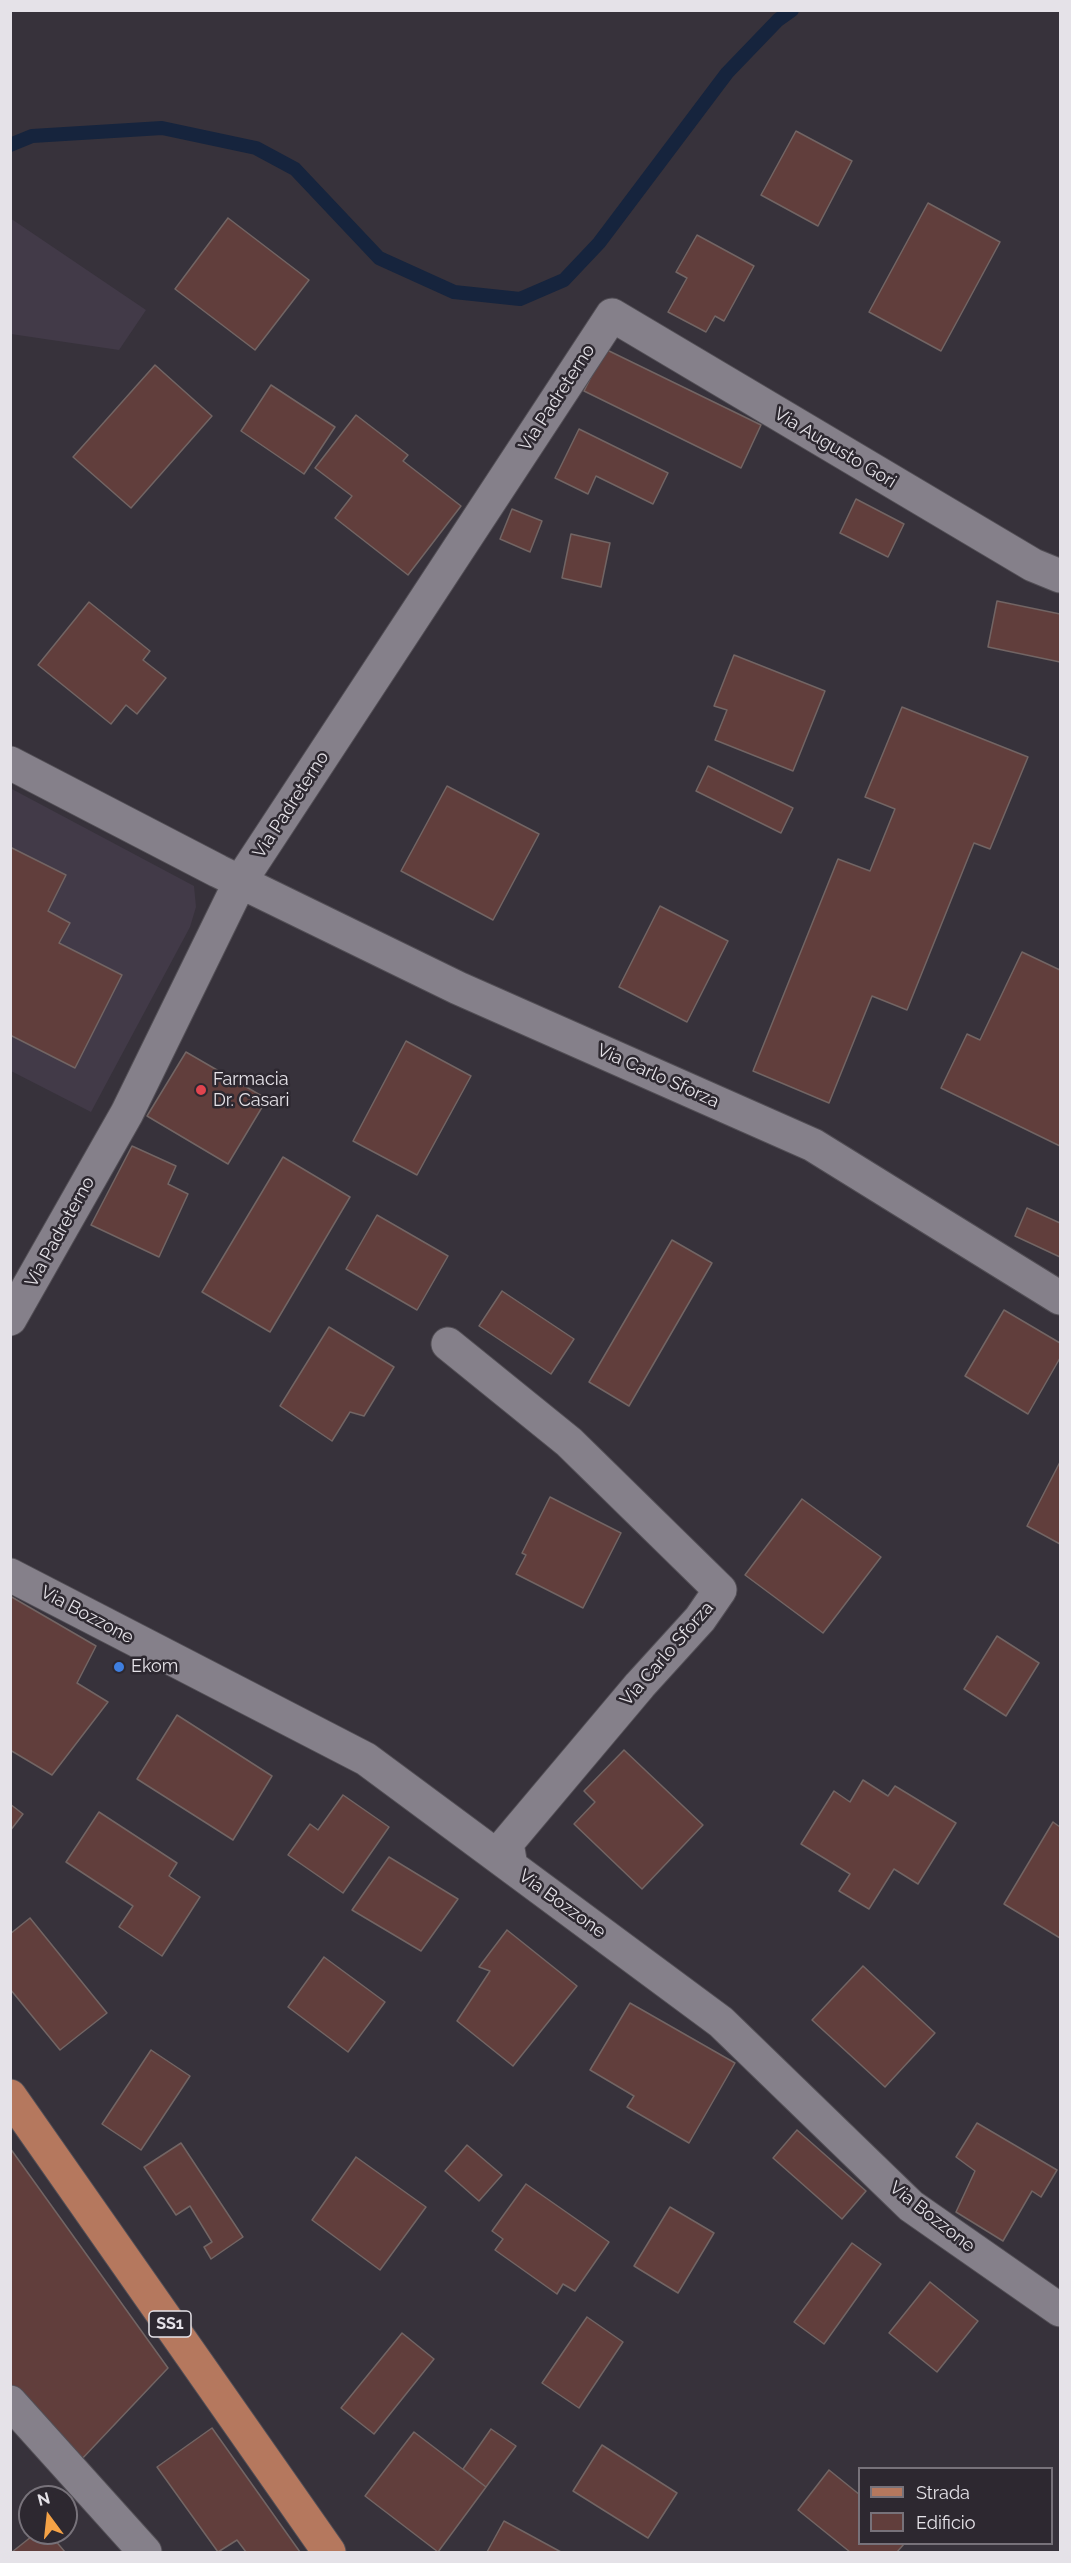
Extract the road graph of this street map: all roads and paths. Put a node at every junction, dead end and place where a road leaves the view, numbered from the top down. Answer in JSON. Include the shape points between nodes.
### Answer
{"nodes":[{"id":1,"x":612,"y":315,"type":"joint"},
{"id":2,"x":1060,"y":576,"type":"edge"},
{"id":3,"x":10,"y":763,"type":"edge"},
{"id":4,"x":240,"y":882,"type":"junction"},
{"id":5,"x":1060,"y":1298,"type":"edge"},
{"id":6,"x":10,"y":1319,"type":"edge"},
{"id":7,"x":448,"y":1344,"type":"dead end"},
{"id":8,"x":10,"y":1575,"type":"edge"},
{"id":9,"x":510,"y":1866,"type":"junction"},
{"id":10,"x":10,"y":2096,"type":"edge"},
{"id":11,"x":1060,"y":2310,"type":"edge"},
{"id":12,"x":10,"y":2402,"type":"edge"},
{"id":13,"x":145,"y":2553,"type":"edge"},
{"id":14,"x":329,"y":2553,"type":"edge"}],
"edges":[{"from":1,"to":2,"type":"street","name":"Via Augusto Gori","via":[[1033,566]]},
{"from":1,"to":4,"type":"street","name":"Via Padreterno"},
{"from":3,"to":4,"type":"street","name":"Via Carlo Sforza"},
{"from":4,"to":5,"type":"street","name":"Via Carlo Sforza","via":[[458,988],[813,1145]]},
{"from":4,"to":6,"type":"street","name":"Via Padreterno","via":[[127,1113]]},
{"from":7,"to":9,"type":"street","name":"Via Carlo Sforza","via":[[569,1442],[720,1590],[700,1619],[507,1843]]},
{"from":8,"to":9,"type":"street","name":"Via Bozzone","via":[[366,1759]]},
{"from":9,"to":11,"type":"street","name":"Via Bozzone","via":[[721,2022],[911,2206]]},
{"from":10,"to":14,"type":"main road","number":"SS1"},
{"from":12,"to":13,"type":"street"}]}
